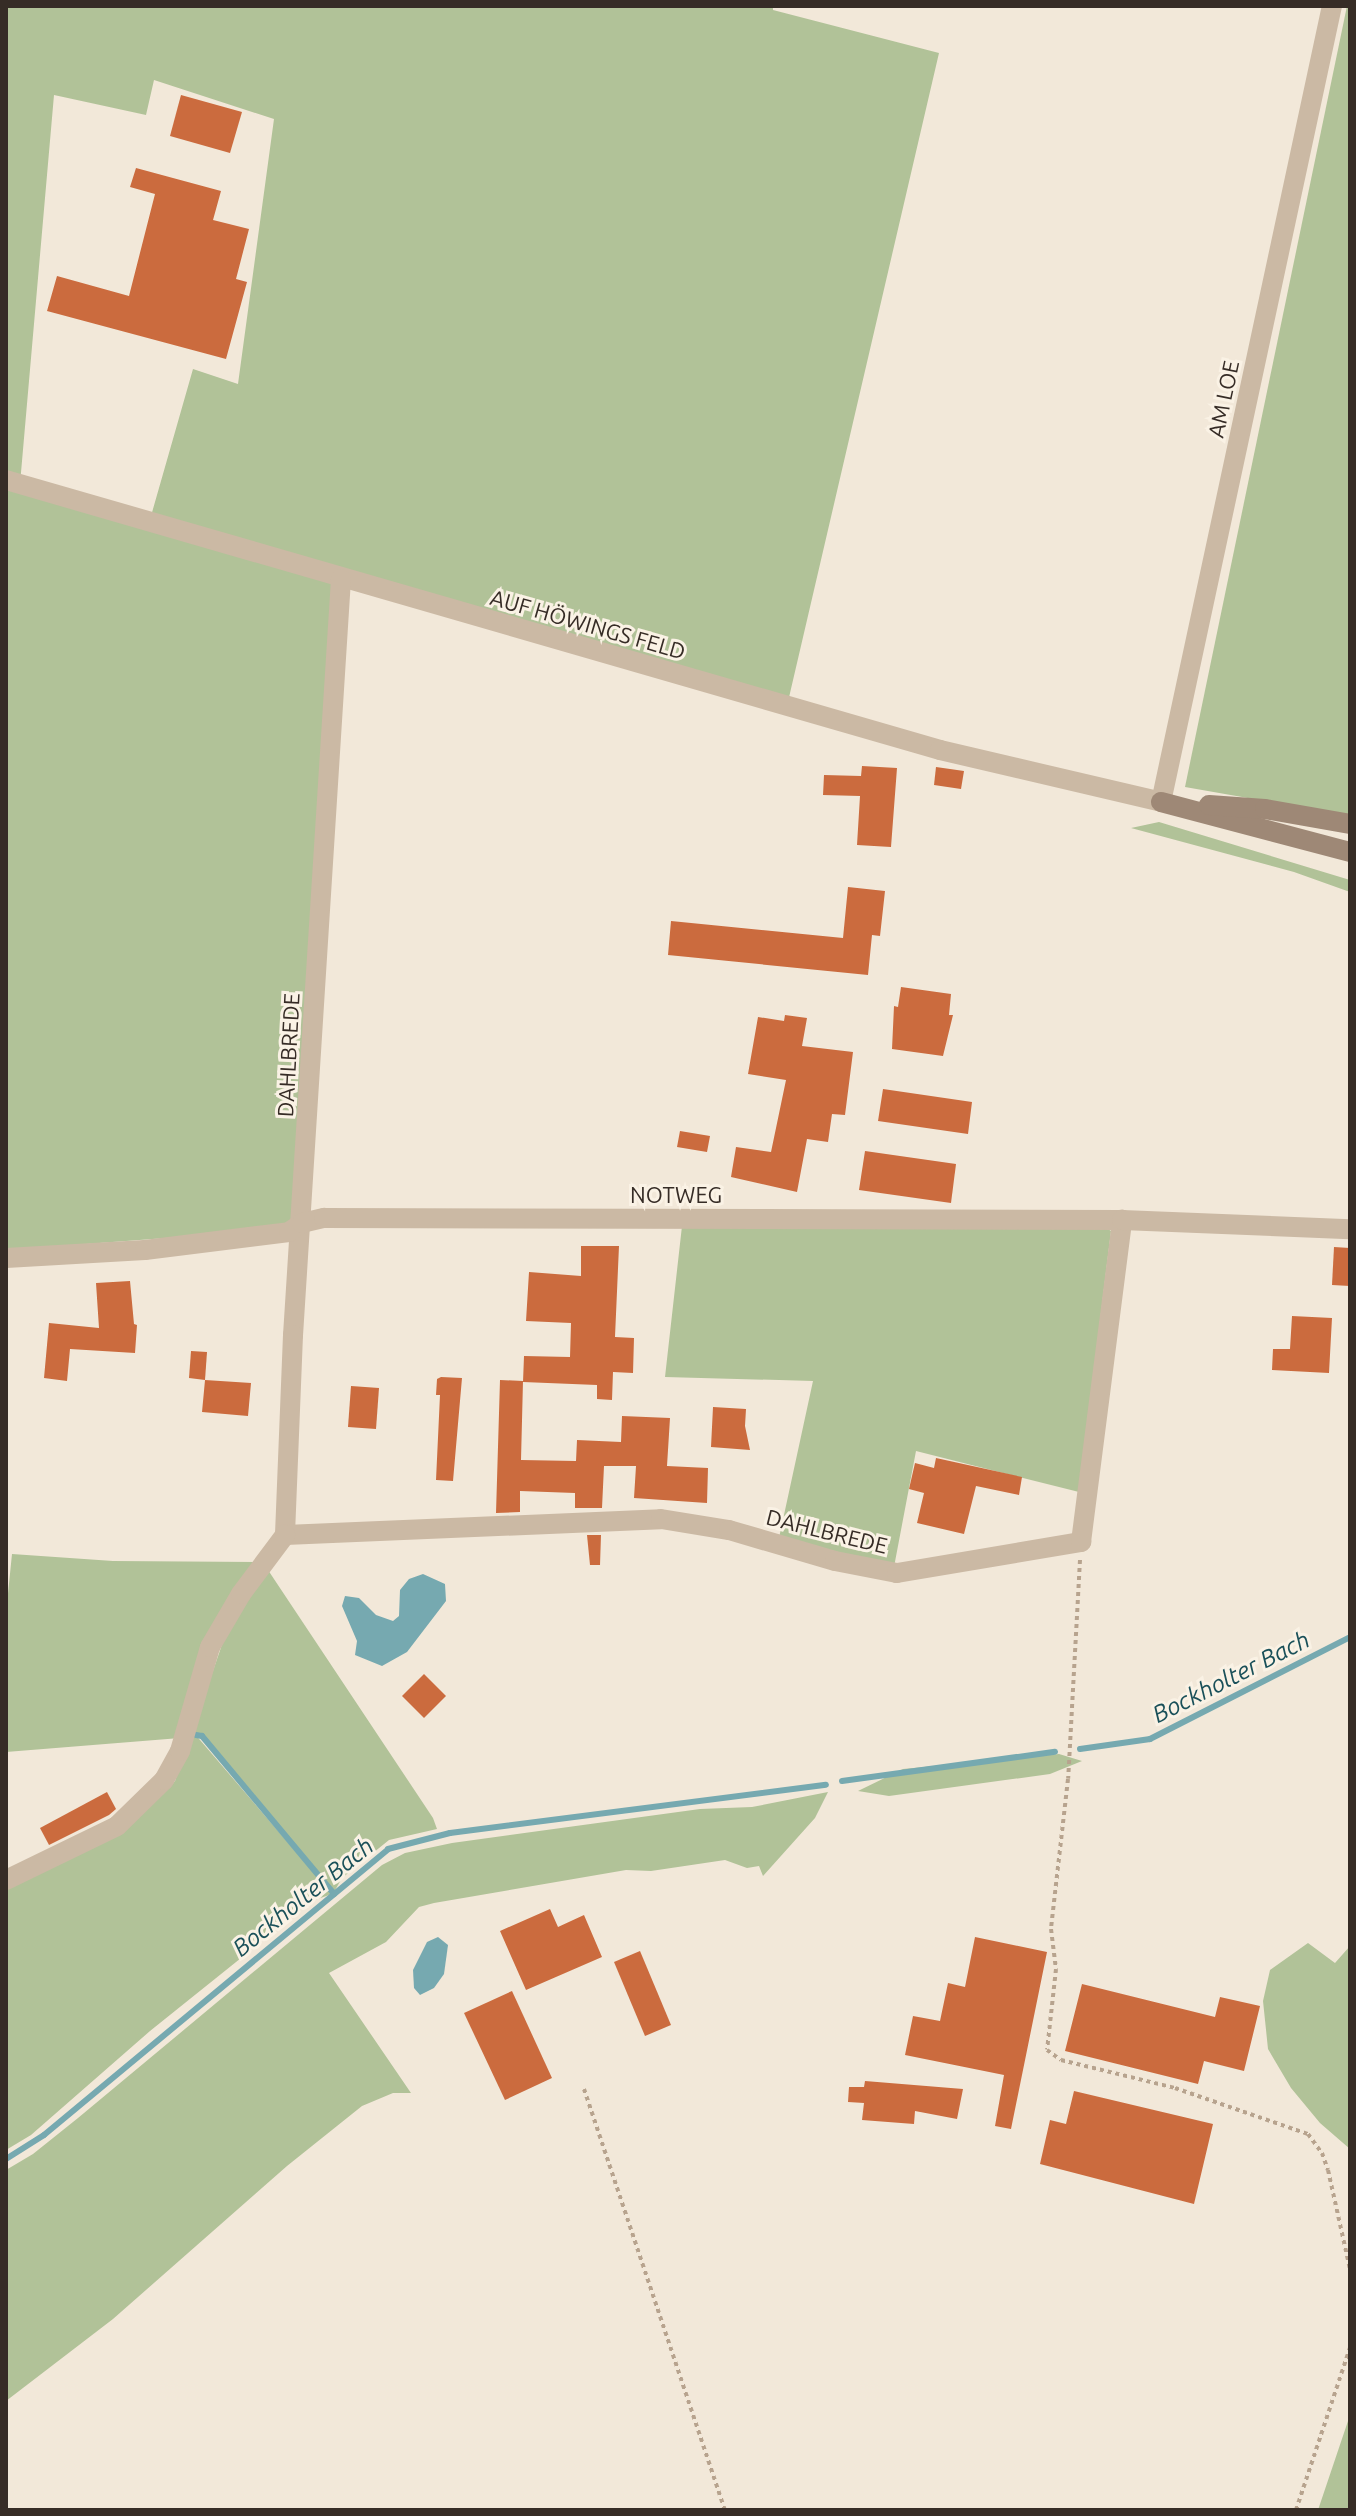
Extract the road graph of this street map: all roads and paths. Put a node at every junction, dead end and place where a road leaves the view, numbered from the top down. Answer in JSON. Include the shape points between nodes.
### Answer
{"nodes":[{"id":1,"x":1332,"y":6,"type":"edge"},
{"id":2,"x":6,"y":480,"type":"edge"},
{"id":3,"x":341,"y":579,"type":"junction"},
{"id":4,"x":1161,"y":802,"type":"junction"},
{"id":5,"x":1350,"y":824,"type":"edge"},
{"id":6,"x":1350,"y":852,"type":"edge"},
{"id":7,"x":1122,"y":1220,"type":"junction"},
{"id":8,"x":302,"y":1223,"type":"junction"},
{"id":9,"x":1350,"y":1229,"type":"edge"},
{"id":10,"x":6,"y":1258,"type":"edge"},
{"id":11,"x":285,"y":1535,"type":"junction"},
{"id":12,"x":1081,"y":1542,"type":"junction"},
{"id":13,"x":6,"y":1880,"type":"edge"},
{"id":14,"x":584,"y":2089,"type":"dead end"},
{"id":15,"x":1350,"y":2269,"type":"edge"},
{"id":16,"x":1350,"y":2348,"type":"edge"},
{"id":17,"x":725,"y":2510,"type":"edge"},
{"id":18,"x":1296,"y":2510,"type":"edge"}],
"edges":[{"from":1,"to":4,"type":"street","name":"AM LOE"},
{"from":2,"to":3,"type":"street","name":"AUF HÖWINGS FELD"},
{"from":3,"to":4,"type":"street","name":"AUF HÖWINGS FELD","via":[[940,750]]},
{"from":3,"to":8,"type":"street","name":"DAHLBREDE"},
{"from":4,"to":5,"type":"main road","name":"AUF HÖWINGS FELD","via":[[1265,809]]},
{"from":4,"to":6,"type":"main road","name":"AUF HÖWINGS FELD"},
{"from":7,"to":8,"type":"street","name":"NOTWEG","via":[[324,1218]]},
{"from":7,"to":9,"type":"street","name":"NOTWEG"},
{"from":7,"to":12,"type":"street"},
{"from":8,"to":10,"type":"street","name":"NOTWEG","via":[[289,1232],[145,1250]]},
{"from":8,"to":11,"type":"street","name":"DAHLBREDE"},
{"from":11,"to":12,"type":"street","name":"DAHLBREDE","via":[[661,1519],[729,1530],[897,1573]]},
{"from":11,"to":13,"type":"street","via":[[210,1647],[180,1751],[164,1780],[117,1826]]},
{"from":12,"to":15,"type":"path","via":[[1068,1779],[1051,1929],[1056,1969],[1047,2050],[1061,2060],[1175,2088],[1308,2134],[1328,2170]]},
{"from":14,"to":17,"type":"path"},
{"from":16,"to":18,"type":"path"}]}
